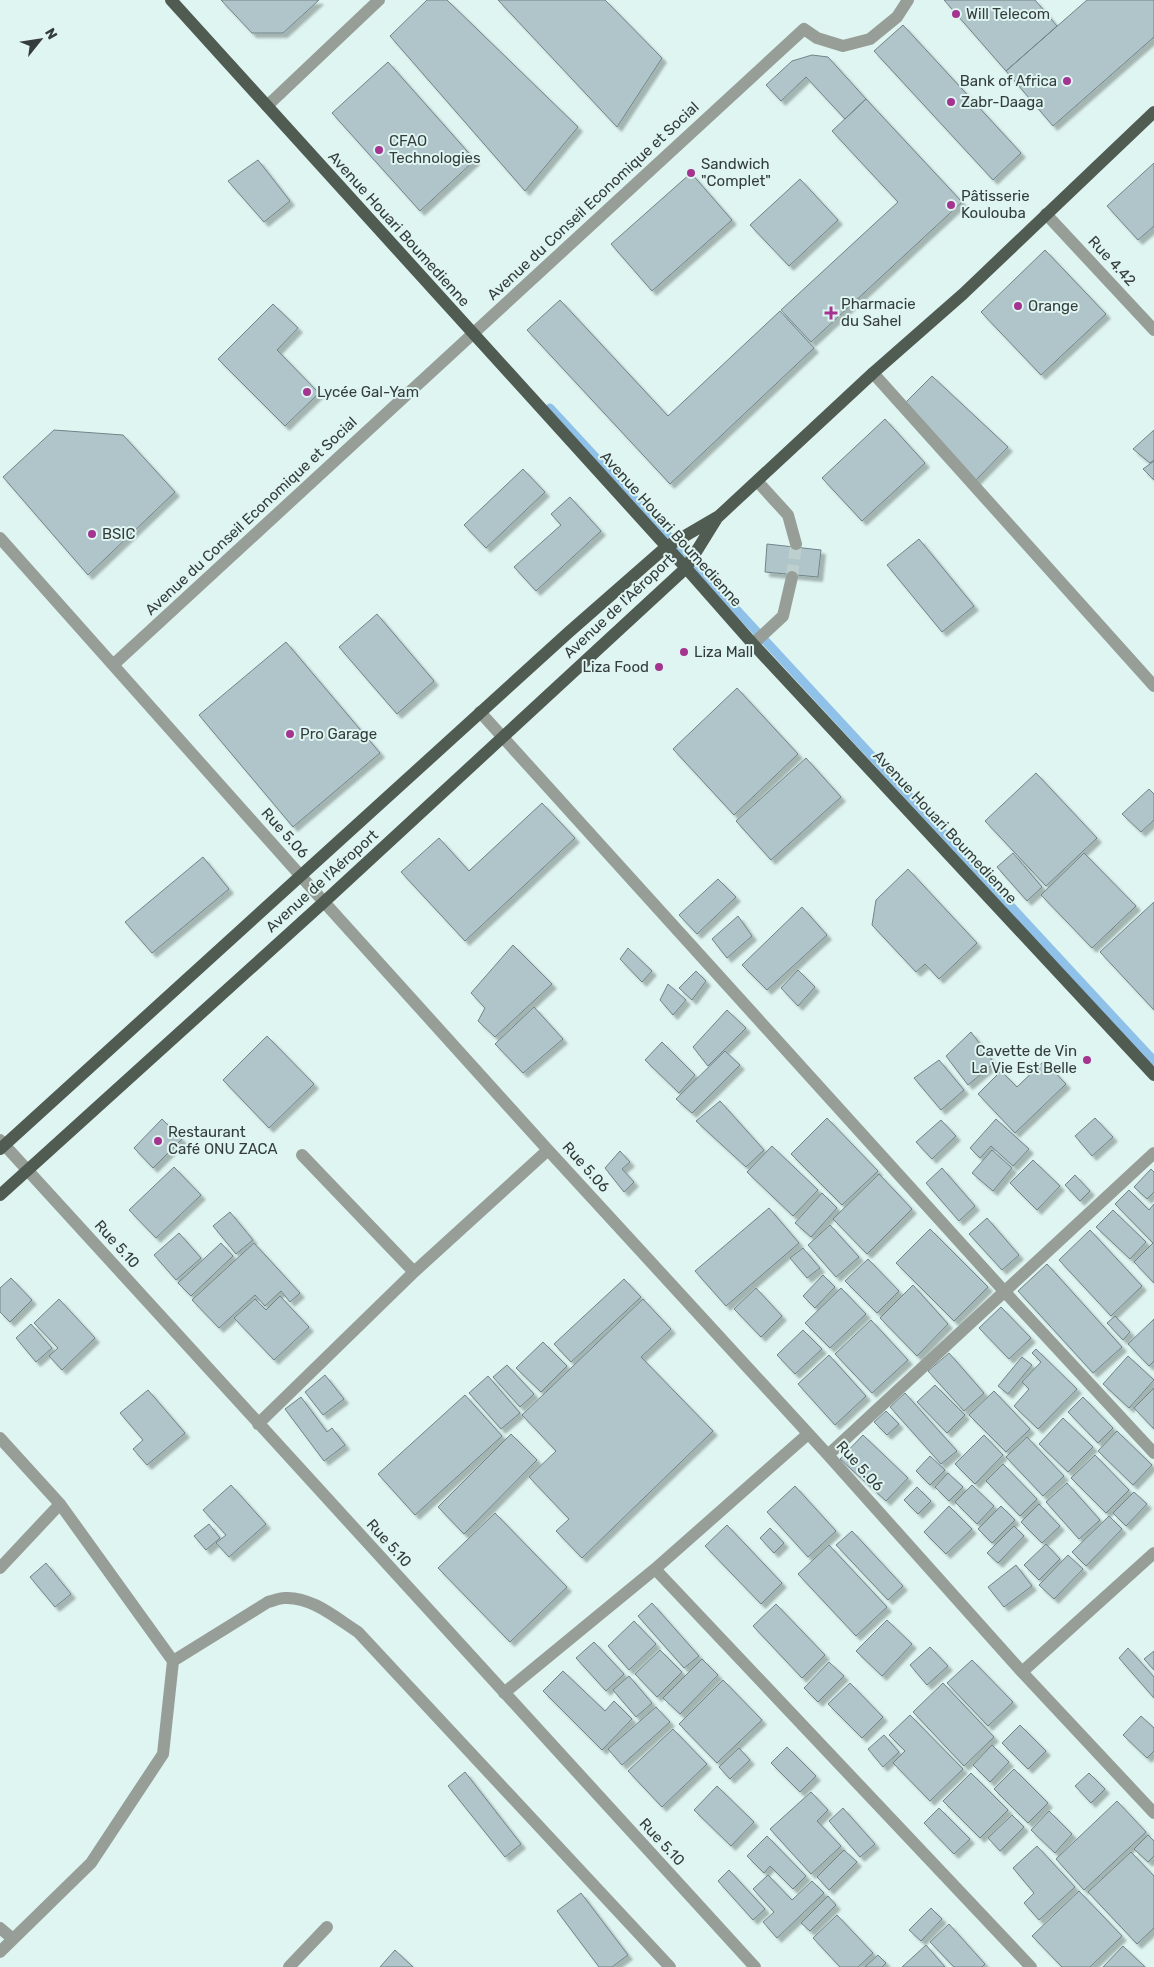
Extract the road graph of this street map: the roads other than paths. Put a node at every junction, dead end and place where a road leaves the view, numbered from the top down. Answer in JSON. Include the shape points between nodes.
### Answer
{"nodes":[{"id":1,"x":171,"y":0,"type":"edge"},
{"id":2,"x":379,"y":0,"type":"edge"},
{"id":3,"x":908,"y":0,"type":"edge"},
{"id":4,"x":267,"y":106,"type":"junction"},
{"id":5,"x":1154,"y":112,"type":"edge"},
{"id":6,"x":1046,"y":214,"type":"junction"},
{"id":7,"x":1154,"y":330,"type":"edge"},
{"id":8,"x":472,"y":334,"type":"junction"},
{"id":9,"x":873,"y":374,"type":"junction"},
{"id":10,"x":757,"y":481,"type":"junction"},
{"id":11,"x":719,"y":516,"type":"junction"},
{"id":12,"x":0,"y":538,"type":"edge"},
{"id":13,"x":796,"y":544,"type":"tunnel mouth"},
{"id":14,"x":666,"y":547,"type":"junction"},
{"id":15,"x":686,"y":568,"type":"junction"},
{"id":16,"x":792,"y":577,"type":"tunnel mouth"},
{"id":17,"x":753,"y":644,"type":"junction"},
{"id":18,"x":113,"y":665,"type":"junction"},
{"id":19,"x":1154,"y":686,"type":"edge"},
{"id":20,"x":480,"y":712,"type":"junction"},
{"id":21,"x":502,"y":738,"type":"junction"},
{"id":22,"x":301,"y":876,"type":"junction"},
{"id":23,"x":324,"y":902,"type":"junction"},
{"id":24,"x":1154,"y":1075,"type":"edge"},
{"id":25,"x":1,"y":1145,"type":"edge"},
{"id":26,"x":548,"y":1150,"type":"junction"},
{"id":27,"x":1154,"y":1153,"type":"edge"},
{"id":28,"x":302,"y":1155,"type":"dead end"},
{"id":29,"x":28,"y":1169,"type":"junction"},
{"id":30,"x":0,"y":1195,"type":"edge"},
{"id":31,"x":414,"y":1272,"type":"junction"},
{"id":32,"x":1004,"y":1291,"type":"junction"},
{"id":33,"x":258,"y":1424,"type":"junction"},
{"id":34,"x":808,"y":1434,"type":"junction"},
{"id":35,"x":0,"y":1438,"type":"edge"},
{"id":36,"x":1154,"y":1453,"type":"edge"},
{"id":37,"x":828,"y":1455,"type":"junction"},
{"id":38,"x":60,"y":1504,"type":"junction"},
{"id":39,"x":1154,"y":1552,"type":"edge"},
{"id":40,"x":0,"y":1568,"type":"edge"},
{"id":41,"x":655,"y":1569,"type":"junction"},
{"id":42,"x":173,"y":1661,"type":"junction"},
{"id":43,"x":1022,"y":1672,"type":"junction"},
{"id":44,"x":504,"y":1693,"type":"junction"},
{"id":45,"x":1154,"y":1813,"type":"edge"},
{"id":46,"x":327,"y":1927,"type":"dead end"},
{"id":47,"x":0,"y":1928,"type":"edge"},
{"id":48,"x":13,"y":1939,"type":"junction"},
{"id":49,"x":0,"y":1952,"type":"edge"},
{"id":50,"x":289,"y":1967,"type":"edge"},
{"id":51,"x":670,"y":1967,"type":"edge"},
{"id":52,"x":755,"y":1967,"type":"edge"},
{"id":53,"x":1031,"y":1967,"type":"edge"}],
"edges":[{"from":1,"to":4,"type":"main road","name":"Avenue Houari Boumedienne"},
{"from":2,"to":4,"type":"street"},
{"from":3,"to":8,"type":"street","name":"Avenue du Conseil Economique et Social","via":[[897,17],[870,39],[844,46],[817,38],[804,29]]},
{"from":4,"to":8,"type":"main road","name":"Avenue Houari Boumedienne"},
{"from":5,"to":6,"type":"main road"},
{"from":6,"to":7,"type":"street","name":"Rue 4.42"},
{"from":6,"to":9,"type":"main road"},
{"from":8,"to":14,"type":"main road","name":"Avenue Houari Boumedienne"},
{"from":8,"to":18,"type":"street","name":"Avenue du Conseil Economique et Social"},
{"from":9,"to":10,"type":"main road"},
{"from":9,"to":19,"type":"street"},
{"from":10,"to":11,"type":"main road"},
{"from":10,"to":13,"type":"street","via":[[788,515]]},
{"from":11,"to":14,"type":"main road","name":"Avenue de l'Aéroport"},
{"from":11,"to":15,"type":"main road","name":"Avenue de l'Aéroport"},
{"from":12,"to":18,"type":"street","name":"Rue 5.06"},
{"from":14,"to":15,"type":"main road","name":"Avenue Houari Boumedienne"},
{"from":14,"to":20,"type":"main road","name":"Avenue de l'Aéroport"},
{"from":15,"to":17,"type":"main road","name":"Avenue Houari Boumedienne"},
{"from":15,"to":21,"type":"main road","name":"Avenue de l'Aéroport"},
{"from":16,"to":17,"type":"street","via":[[784,616]]},
{"from":17,"to":24,"type":"main road","name":"Avenue Houari Boumedienne"},
{"from":18,"to":22,"type":"street","name":"Rue 5.06"},
{"from":20,"to":21,"type":"street"},
{"from":20,"to":22,"type":"main road","name":"Avenue de l'Aéroport"},
{"from":21,"to":23,"type":"main road","name":"Avenue de l'Aéroport"},
{"from":21,"to":32,"type":"street"},
{"from":22,"to":23,"type":"street","name":"Rue 5.06"},
{"from":22,"to":25,"type":"main road","name":"Avenue de l'Aéroport"},
{"from":23,"to":26,"type":"street","name":"Rue 5.06"},
{"from":23,"to":29,"type":"main road","name":"Avenue de l'Aéroport"},
{"from":25,"to":29,"type":"street","name":"Rue 5.10"},
{"from":26,"to":31,"type":"street"},
{"from":26,"to":34,"type":"street","name":"Rue 5.06"},
{"from":27,"to":32,"type":"street"},
{"from":28,"to":31,"type":"street"},
{"from":29,"to":30,"type":"main road","name":"Avenue de l'Aéroport"},
{"from":29,"to":33,"type":"street","name":"Rue 5.10"},
{"from":31,"to":33,"type":"street"},
{"from":32,"to":36,"type":"street"},
{"from":32,"to":37,"type":"street"},
{"from":33,"to":44,"type":"street","name":"Rue 5.10"},
{"from":34,"to":37,"type":"street","name":"Rue 5.06"},
{"from":34,"to":41,"type":"street"},
{"from":35,"to":38,"type":"street"},
{"from":37,"to":43,"type":"street","name":"Rue 5.06"},
{"from":38,"to":40,"type":"street"},
{"from":38,"to":42,"type":"street"},
{"from":39,"to":43,"type":"street"},
{"from":41,"to":44,"type":"street"},
{"from":41,"to":53,"type":"street"},
{"from":42,"to":48,"type":"street","via":[[164,1754],[91,1863]]},
{"from":42,"to":51,"type":"street","via":[[268,1602],[284,1598],[302,1600],[321,1608],[358,1632]]},
{"from":43,"to":45,"type":"street","name":"Rue 5.06"},
{"from":44,"to":52,"type":"street","name":"Rue 5.10"},
{"from":46,"to":50,"type":"street"},
{"from":47,"to":48,"type":"street"},
{"from":48,"to":49,"type":"street"}]}
